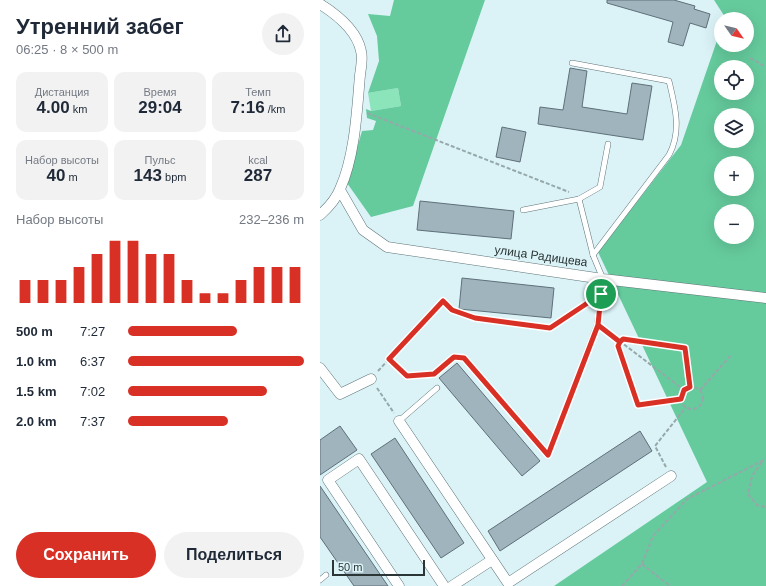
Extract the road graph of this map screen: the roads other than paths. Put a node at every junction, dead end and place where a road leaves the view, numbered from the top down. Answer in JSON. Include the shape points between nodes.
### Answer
{"nodes":[{"id":1,"x":320,"y":4,"type":"edge"},
{"id":2,"x":572,"y":64,"type":"dead end"},
{"id":3,"x":608,"y":144,"type":"dead end"},
{"id":4,"x":340,"y":190,"type":"junction"},
{"id":5,"x":579,"y":198,"type":"junction"},
{"id":6,"x":523,"y":210,"type":"dead end"},
{"id":7,"x":320,"y":215,"type":"edge"},
{"id":8,"x":593,"y":255,"type":"junction"},
{"id":9,"x":603,"y":279,"type":"junction"},
{"id":10,"x":601,"y":294,"type":"junction"},
{"id":11,"x":766,"y":298,"type":"edge"},
{"id":12,"x":475,"y":318,"type":"road end"},
{"id":13,"x":464,"y":358,"type":"road end"},
{"id":14,"x":320,"y":368,"type":"edge"},
{"id":15,"x":371,"y":378,"type":"road end"},
{"id":16,"x":437,"y":388,"type":"dead end"},
{"id":17,"x":399,"y":421,"type":"joint"},
{"id":18,"x":671,"y":476,"type":"road end"},
{"id":19,"x":492,"y":560,"type":"junction"},
{"id":20,"x":326,"y":575,"type":"dead end"},
{"id":21,"x":320,"y":580,"type":"edge"},
{"id":22,"x":399,"y":586,"type":"edge"},
{"id":23,"x":444,"y":586,"type":"edge"},
{"id":24,"x":452,"y":586,"type":"edge"}],
"edges":[{"from":1,"to":4,"type":"street","via":[[356,36],[362,52],[357,110],[347,171]]},
{"from":2,"to":8,"type":"lane","via":[[669,81],[677,115],[676,138],[669,155]]},
{"from":3,"to":5,"type":"lane","via":[[600,187]]},
{"from":4,"to":7,"type":"street","via":[[330,206]]},
{"from":4,"to":9,"type":"street","name":"улица Радищева","via":[[363,230],[387,247]]},
{"from":5,"to":6,"type":"lane"},
{"from":5,"to":8,"type":"lane"},
{"from":8,"to":9,"type":"lane"},
{"from":9,"to":10,"type":"lane"},
{"from":9,"to":11,"type":"street","name":"улица Радищева"},
{"from":10,"to":12,"type":"lane","via":[[550,328]]},
{"from":10,"to":13,"type":"lane","via":[[598,325],[548,455]]},
{"from":14,"to":15,"type":"street","via":[[340,394]]},
{"from":16,"to":17,"type":"lane"},
{"from":17,"to":19,"type":"street"},
{"from":18,"to":19,"type":"street","via":[[508,583]]},
{"from":19,"to":24,"type":"street"},
{"from":20,"to":21,"type":"lane"},
{"from":22,"to":23,"type":"street","via":[[328,480],[359,459]]}]}
